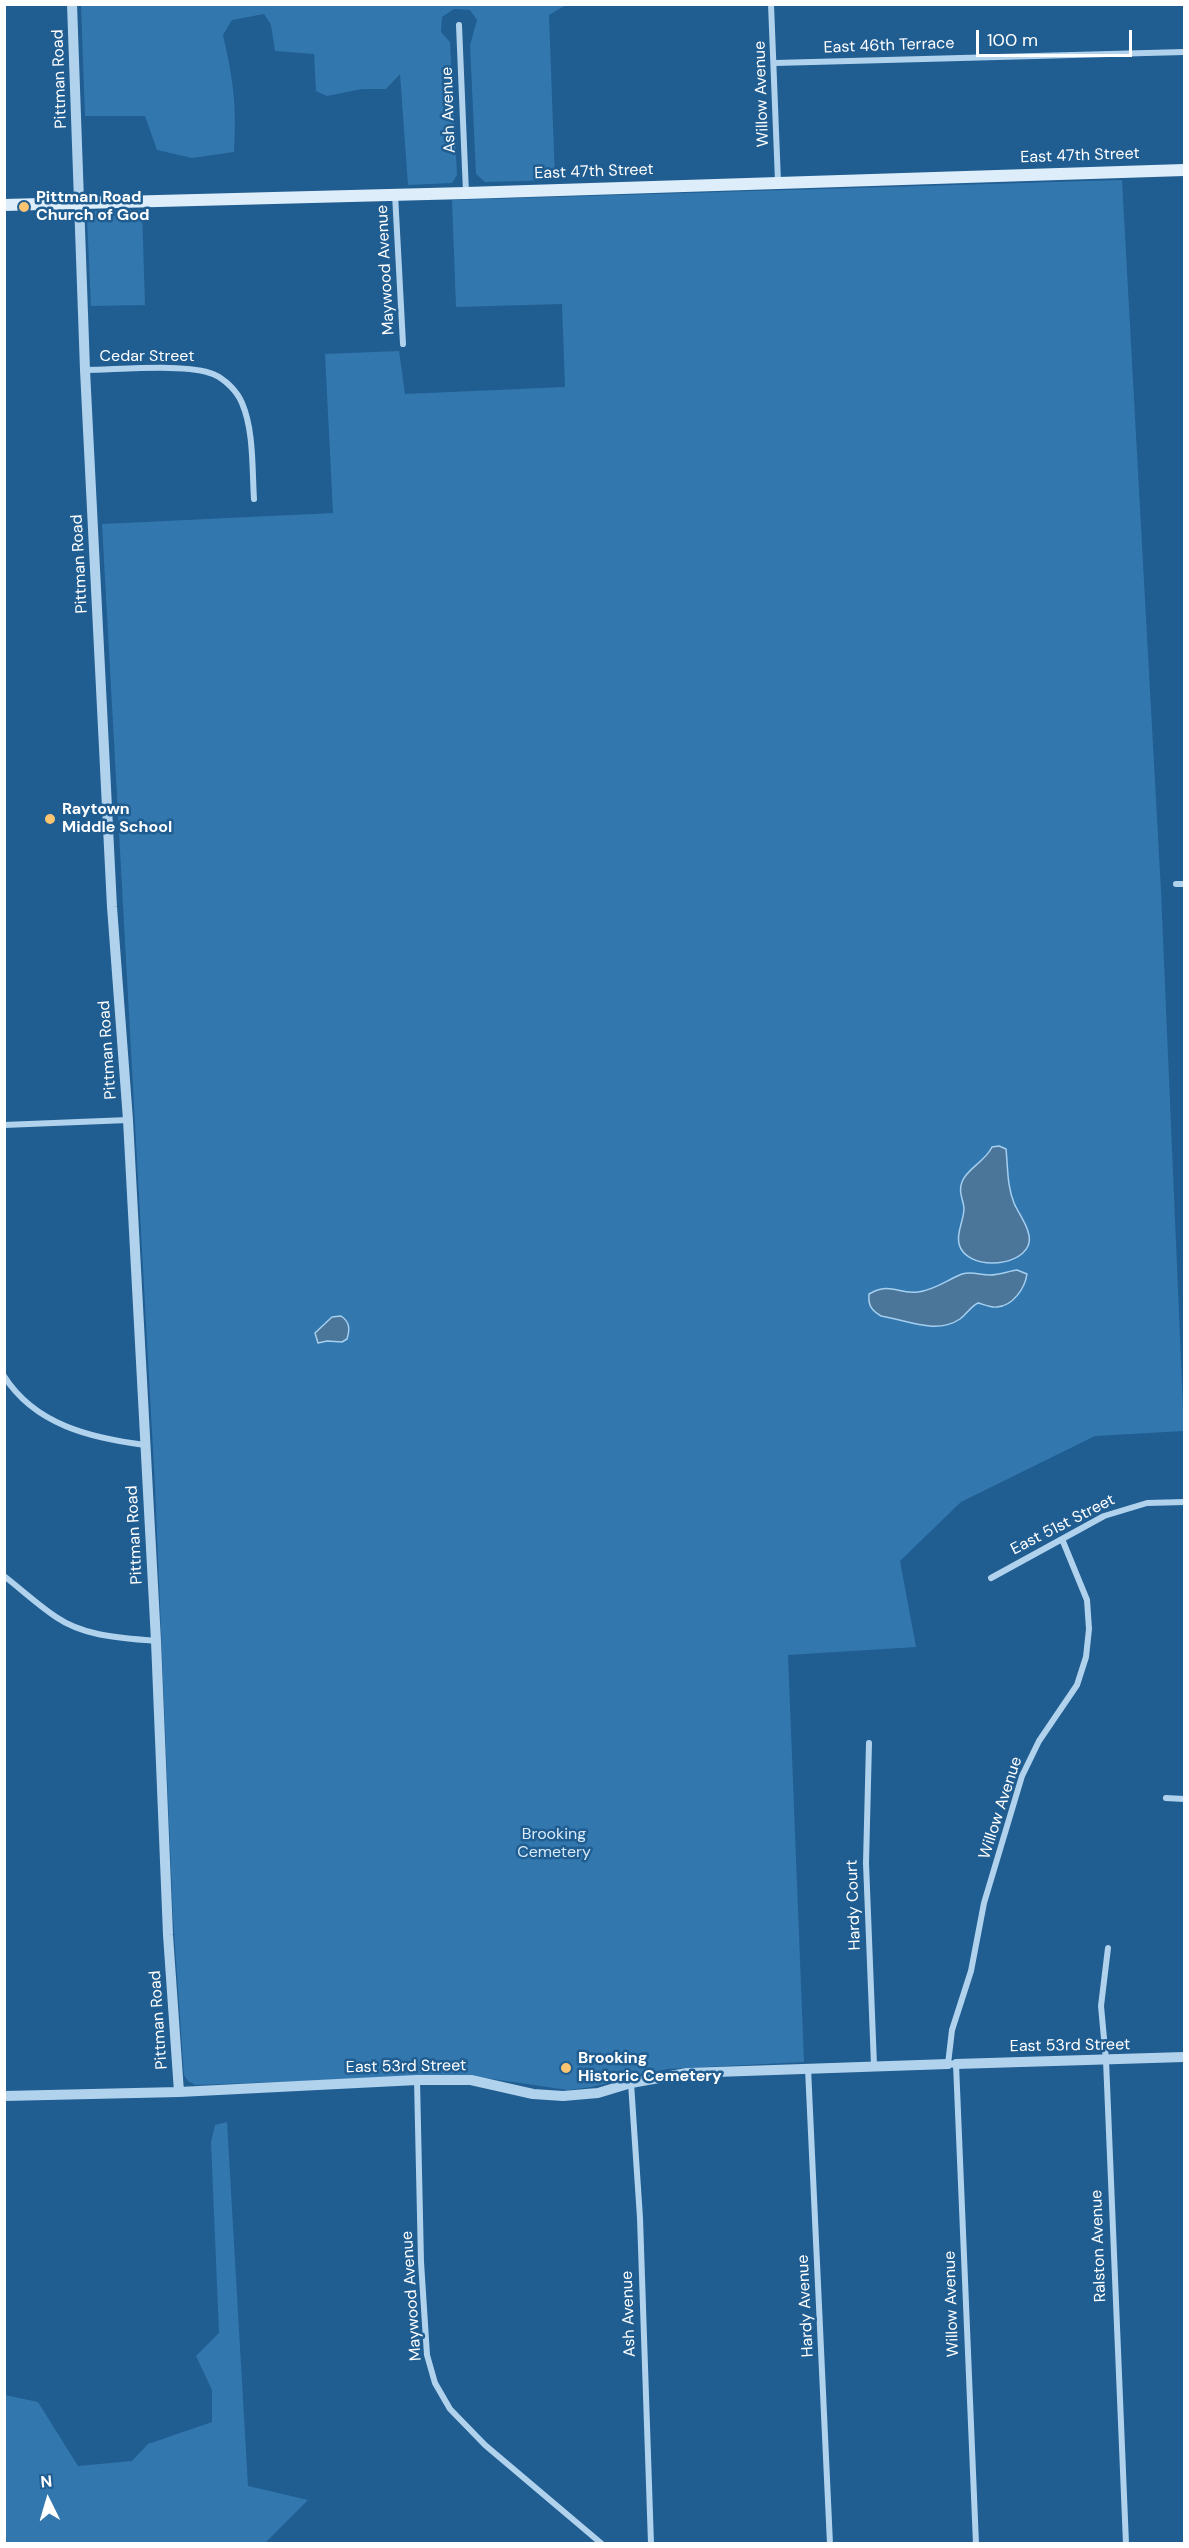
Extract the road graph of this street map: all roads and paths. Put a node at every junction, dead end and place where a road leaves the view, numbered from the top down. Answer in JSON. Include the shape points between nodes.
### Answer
{"nodes":[{"id":1,"x":72,"y":4,"type":"edge"},
{"id":2,"x":771,"y":4,"type":"edge"},
{"id":3,"x":459,"y":25,"type":"dead end"},
{"id":4,"x":1185,"y":52,"type":"edge"},
{"id":5,"x":775,"y":63,"type":"junction"},
{"id":6,"x":1185,"y":170,"type":"edge"},
{"id":7,"x":778,"y":182,"type":"junction"},
{"id":8,"x":466,"y":193,"type":"junction"},
{"id":9,"x":395,"y":194,"type":"junction"},
{"id":10,"x":80,"y":203,"type":"junction"},
{"id":11,"x":4,"y":205,"type":"edge"},
{"id":12,"x":403,"y":344,"type":"dead end"},
{"id":13,"x":85,"y":370,"type":"junction"},
{"id":14,"x":254,"y":499,"type":"dead end"},
{"id":15,"x":1185,"y":884,"type":"edge"},
{"id":16,"x":1176,"y":885,"type":"dead end"},
{"id":17,"x":128,"y":1120,"type":"junction"},
{"id":18,"x":4,"y":1125,"type":"edge"},
{"id":19,"x":4,"y":1376,"type":"edge"},
{"id":20,"x":146,"y":1445,"type":"junction"},
{"id":21,"x":1185,"y":1502,"type":"edge"},
{"id":22,"x":1062,"y":1539,"type":"junction"},
{"id":23,"x":4,"y":1576,"type":"edge"},
{"id":24,"x":991,"y":1578,"type":"dead end"},
{"id":25,"x":156,"y":1641,"type":"junction"},
{"id":26,"x":869,"y":1743,"type":"dead end"},
{"id":27,"x":1166,"y":1798,"type":"dead end"},
{"id":28,"x":1185,"y":1799,"type":"edge"},
{"id":29,"x":1108,"y":1947,"type":"dead end"},
{"id":30,"x":1185,"y":2057,"type":"edge"},
{"id":31,"x":1106,"y":2060,"type":"junction"},
{"id":32,"x":952,"y":2064,"type":"junction"},
{"id":33,"x":874,"y":2065,"type":"junction"},
{"id":34,"x":808,"y":2068,"type":"junction"},
{"id":35,"x":417,"y":2080,"type":"junction"},
{"id":36,"x":631,"y":2083,"type":"junction"},
{"id":37,"x":179,"y":2092,"type":"junction"},
{"id":38,"x":4,"y":2096,"type":"edge"},
{"id":39,"x":602,"y":2544,"type":"edge"},
{"id":40,"x":651,"y":2544,"type":"edge"},
{"id":41,"x":830,"y":2544,"type":"edge"},
{"id":42,"x":976,"y":2544,"type":"edge"},
{"id":43,"x":1126,"y":2544,"type":"edge"}],
"edges":[{"from":1,"to":10,"type":"street","name":"Pittman Road"},
{"from":2,"to":5,"type":"street","name":"Willow Avenue"},
{"from":3,"to":8,"type":"street","name":"Ash Avenue"},
{"from":4,"to":5,"type":"street","name":"East 46th Terrace"},
{"from":5,"to":7,"type":"street","name":"Willow Avenue"},
{"from":6,"to":7,"type":"main road","name":"East 47th Street"},
{"from":7,"to":8,"type":"main road","name":"East 47th Street"},
{"from":8,"to":9,"type":"main road","name":"East 47th Street"},
{"from":9,"to":10,"type":"main road","name":"East 47th Street"},
{"from":9,"to":12,"type":"street","name":"Maywood Avenue"},
{"from":10,"to":11,"type":"main road","name":"East 47th Street"},
{"from":10,"to":13,"type":"street","name":"Pittman Road"},
{"from":13,"to":14,"type":"street","name":"Cedar Street","via":[[195,369],[227,382],[242,402]]},
{"from":13,"to":17,"type":"street","name":"Pittman Road","via":[[111,907]]},
{"from":15,"to":16,"type":"street"},
{"from":17,"to":18,"type":"street"},
{"from":17,"to":20,"type":"street","name":"Pittman Road"},
{"from":19,"to":20,"type":"street","via":[[34,1408],[58,1424],[84,1434]]},
{"from":20,"to":25,"type":"street","name":"Pittman Road"},
{"from":21,"to":22,"type":"street","name":"East 51st Street","via":[[1136,1505],[1104,1516]]},
{"from":22,"to":24,"type":"street","name":"East 51st Street"},
{"from":22,"to":32,"type":"street","name":"Willow Avenue","via":[[1087,1600],[1086,1658],[1077,1685],[1039,1741],[1022,1776],[952,2030]]},
{"from":23,"to":25,"type":"street","via":[[58,1618],[78,1628]]},
{"from":25,"to":37,"type":"street","name":"Pittman Road","via":[[162,1822]]},
{"from":26,"to":33,"type":"street","name":"Hardy Court","via":[[866,1863]]},
{"from":27,"to":28,"type":"street"},
{"from":29,"to":31,"type":"street","name":"Ralston Avenue","via":[[1101,2006]]},
{"from":30,"to":31,"type":"street","name":"East 53rd Street"},
{"from":31,"to":32,"type":"street","name":"East 53rd Street"},
{"from":31,"to":43,"type":"street","name":"Ralston Avenue"},
{"from":32,"to":33,"type":"street","name":"East 53rd Street"},
{"from":32,"to":42,"type":"street","name":"Willow Avenue"},
{"from":33,"to":34,"type":"street","name":"East 53rd Street"},
{"from":34,"to":36,"type":"street","name":"East 53rd Street","via":[[687,2073]]},
{"from":34,"to":41,"type":"street","name":"Hardy Avenue"},
{"from":35,"to":36,"type":"street","name":"East 53rd Street","via":[[471,2080],[563,2096],[598,2093]]},
{"from":35,"to":37,"type":"street","name":"East 53rd Street"},
{"from":35,"to":39,"type":"street","name":"Maywood Avenue","via":[[421,2262],[427,2355],[435,2383],[450,2409],[485,2445]]},
{"from":36,"to":40,"type":"street","name":"Ash Avenue","via":[[640,2218]]},
{"from":37,"to":38,"type":"street","name":"East 53rd Street"}]}
